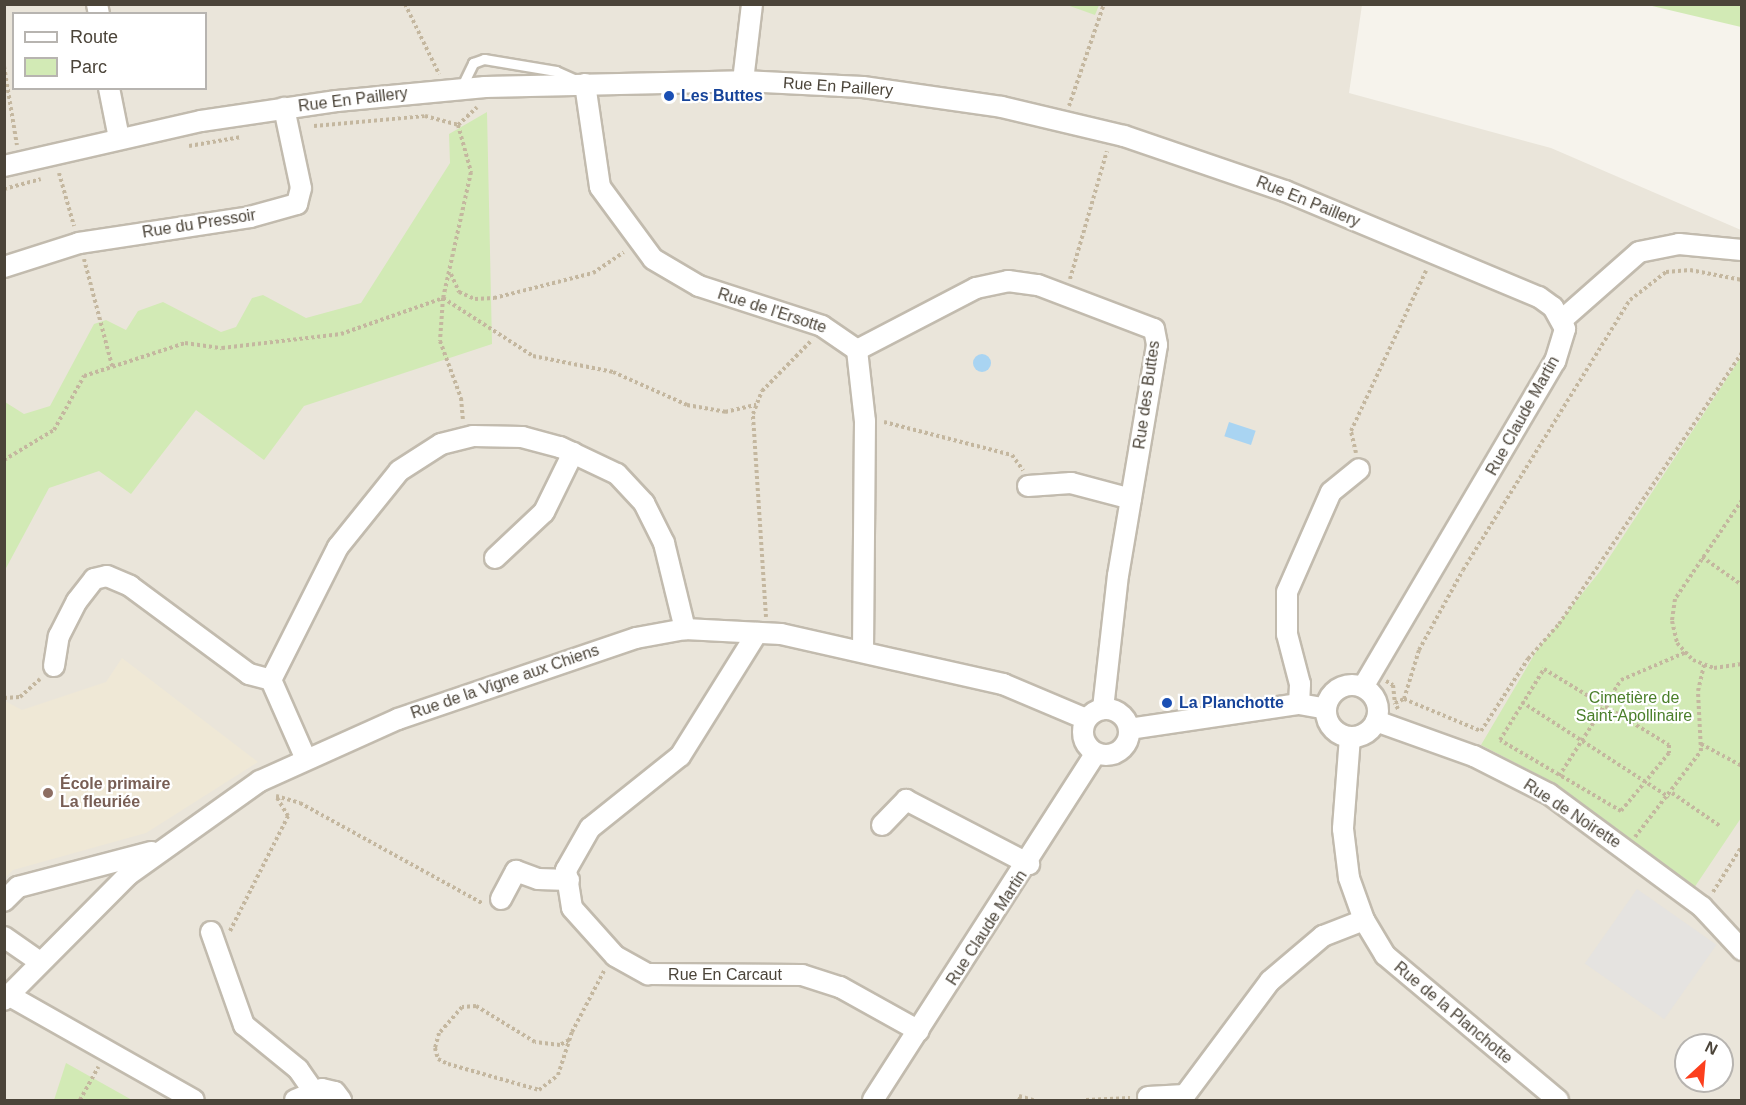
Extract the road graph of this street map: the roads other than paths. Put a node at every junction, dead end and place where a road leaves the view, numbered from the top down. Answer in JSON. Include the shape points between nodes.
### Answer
{"nodes":[{"id":1,"x":752,"y":4,"type":"edge"},
{"id":2,"x":743,"y":81,"type":"junction"},
{"id":3,"x":585,"y":84,"type":"junction"},
{"id":4,"x":454,"y":89,"type":"junction"},
{"id":5,"x":109,"y":90,"type":"edge"},
{"id":6,"x":284,"y":108,"type":"junction"},
{"id":7,"x":119,"y":138,"type":"junction"},
{"id":8,"x":12,"y":164,"type":"edge"},
{"id":9,"x":1742,"y":250,"type":"edge"},
{"id":10,"x":4,"y":267,"type":"edge"},
{"id":11,"x":1563,"y":320,"type":"junction"},
{"id":12,"x":857,"y":350,"type":"junction"},
{"id":13,"x":573,"y":453,"type":"junction"},
{"id":14,"x":1359,"y":469,"type":"road end"},
{"id":15,"x":1028,"y":486,"type":"road end"},
{"id":16,"x":1131,"y":499,"type":"junction"},
{"id":17,"x":495,"y":558,"type":"dead end"},
{"id":18,"x":685,"y":629,"type":"junction"},
{"id":19,"x":762,"y":633,"type":"junction"},
{"id":20,"x":863,"y":650,"type":"junction"},
{"id":21,"x":54,"y":666,"type":"road end"},
{"id":22,"x":271,"y":680,"type":"junction"},
{"id":23,"x":1363,"y":687,"type":"junction"},
{"id":24,"x":1299,"y":704,"type":"junction"},
{"id":25,"x":1103,"y":709,"type":"junction"},
{"id":26,"x":1326,"y":709,"type":"junction"},
{"id":27,"x":1086,"y":719,"type":"junction"},
{"id":28,"x":1376,"y":721,"type":"junction"},
{"id":29,"x":1129,"y":729,"type":"junction"},
{"id":30,"x":1350,"y":737,"type":"junction"},
{"id":31,"x":1096,"y":753,"type":"junction"},
{"id":32,"x":305,"y":757,"type":"junction"},
{"id":33,"x":882,"y":825,"type":"dead end"},
{"id":34,"x":159,"y":849,"type":"junction"},
{"id":35,"x":1029,"y":864,"type":"junction"},
{"id":36,"x":569,"y":880,"type":"junction"},
{"id":37,"x":501,"y":899,"type":"road end"},
{"id":38,"x":4,"y":901,"type":"edge"},
{"id":39,"x":1364,"y":920,"type":"junction"},
{"id":40,"x":211,"y":932,"type":"dead end"},
{"id":41,"x":4,"y":937,"type":"edge"},
{"id":42,"x":1742,"y":950,"type":"edge"},
{"id":43,"x":40,"y":962,"type":"junction"},
{"id":44,"x":7,"y":998,"type":"edge"},
{"id":45,"x":919,"y":1031,"type":"junction"},
{"id":46,"x":312,"y":1089,"type":"junction"},
{"id":47,"x":1148,"y":1097,"type":"road end"},
{"id":48,"x":194,"y":1101,"type":"edge"},
{"id":49,"x":295,"y":1101,"type":"edge"},
{"id":50,"x":341,"y":1101,"type":"edge"},
{"id":51,"x":873,"y":1101,"type":"edge"},
{"id":52,"x":1558,"y":1101,"type":"edge"}],
"edges":[{"from":1,"to":2,"type":"street"},
{"from":2,"to":3,"type":"street","name":"Rue En Paillery"},
{"from":2,"to":11,"type":"street","name":"Rue En Paillery","via":[[923,94],[1113,133],[1285,191],[1539,297]]},
{"from":3,"to":4,"type":"street","name":"Rue En Paillery"},
{"from":3,"to":4,"type":"lane","via":[[556,70],[484,59],[472,63]]},
{"from":3,"to":12,"type":"street","name":"Rue de l'Ersotte","via":[[597,177],[637,243],[667,270],[699,286],[822,326]]},
{"from":4,"to":6,"type":"street","name":"Rue En Paillery"},
{"from":5,"to":7,"type":"street"},
{"from":6,"to":7,"type":"street","name":"Rue En Paillery"},
{"from":6,"to":10,"type":"street","name":"Rue du Pressoir","via":[[301,188],[297,204],[250,217],[79,243]]},
{"from":7,"to":8,"type":"street","name":"Rue En Paillery"},
{"from":9,"to":11,"type":"street","via":[[1702,244],[1650,247],[1622,263],[1589,301]]},
{"from":11,"to":23,"type":"street","name":"Rue Claude Martin","via":[[1565,340],[1555,361]]},
{"from":12,"to":16,"type":"street","name":"Rue des Buttes","via":[[992,283],[1023,282],[1140,320],[1156,337]]},
{"from":12,"to":20,"type":"street","via":[[865,421]]},
{"from":13,"to":17,"type":"street","via":[[544,512]]},
{"from":13,"to":18,"type":"street","via":[[608,467],[644,503],[672,565]]},
{"from":13,"to":22,"type":"street","via":[[522,437],[461,438],[411,461],[345,536]]},
{"from":14,"to":24,"type":"street","via":[[1331,492],[1291,579],[1286,620],[1300,684]]},
{"from":15,"to":16,"type":"street","via":[[1071,483]]},
{"from":16,"to":25,"type":"street","name":"Rue des Buttes"},
{"from":18,"to":19,"type":"street","name":"Rue de la Vigne aux Chiens"},
{"from":18,"to":32,"type":"street","name":"Rue de la Vigne aux Chiens","via":[[563,659]]},
{"from":19,"to":20,"type":"street","name":"Rue de la Vigne aux Chiens"},
{"from":19,"to":36,"type":"street","name":"Rue En Carcaut","via":[[680,756],[590,828],[566,870]]},
{"from":20,"to":27,"type":"street","name":"Rue de la Vigne aux Chiens","via":[[1003,684]]},
{"from":21,"to":22,"type":"street","via":[[59,636],[77,601],[89,583],[107,576],[130,586],[249,674]]},
{"from":22,"to":32,"type":"street"},
{"from":23,"to":26,"type":"street","via":[[1338,688]]},
{"from":23,"to":28,"type":"street","via":[[1375,698]]},
{"from":24,"to":26,"type":"street"},
{"from":24,"to":29,"type":"street"},
{"from":25,"to":27,"type":"street"},
{"from":25,"to":29,"type":"street","via":[[1123,716]]},
{"from":26,"to":30,"type":"street","via":[[1330,725]]},
{"from":27,"to":31,"type":"street","via":[[1085,742]]},
{"from":28,"to":30,"type":"street","via":[[1366,733]]},
{"from":28,"to":42,"type":"street","name":"Rue de Noirette","via":[[1474,756],[1549,794],[1702,907]]},
{"from":29,"to":31,"type":"street","via":[[1122,749],[1110,755]]},
{"from":30,"to":39,"type":"street","name":"Rue de la Planchotte","via":[[1343,830],[1348,878]]},
{"from":31,"to":35,"type":"street","name":"Rue Claude Martin"},
{"from":32,"to":34,"type":"street","name":"Rue de la Vigne aux Chiens"},
{"from":33,"to":35,"type":"street","via":[[906,800]]},
{"from":34,"to":38,"type":"street","via":[[18,887]]},
{"from":34,"to":43,"type":"street","name":"Rue de la Vigne aux Chiens"},
{"from":35,"to":45,"type":"street","name":"Rue Claude Martin"},
{"from":36,"to":37,"type":"street","via":[[538,879],[516,871]]},
{"from":36,"to":45,"type":"street","name":"Rue En Carcaut","via":[[572,908],[615,956],[648,974],[802,975],[840,987]]},
{"from":39,"to":47,"type":"street","via":[[1323,936],[1270,981],[1185,1095]]},
{"from":39,"to":52,"type":"street","name":"Rue de la Planchotte","via":[[1385,955]]},
{"from":40,"to":46,"type":"street","via":[[244,1025],[298,1069]]},
{"from":41,"to":43,"type":"street"},
{"from":43,"to":44,"type":"street","name":"Rue de la Vigne aux Chiens"},
{"from":44,"to":48,"type":"street"},
{"from":45,"to":51,"type":"street","name":"Rue Claude Martin"},
{"from":46,"to":49,"type":"street"},
{"from":46,"to":50,"type":"street","via":[[335,1092]]}]}
